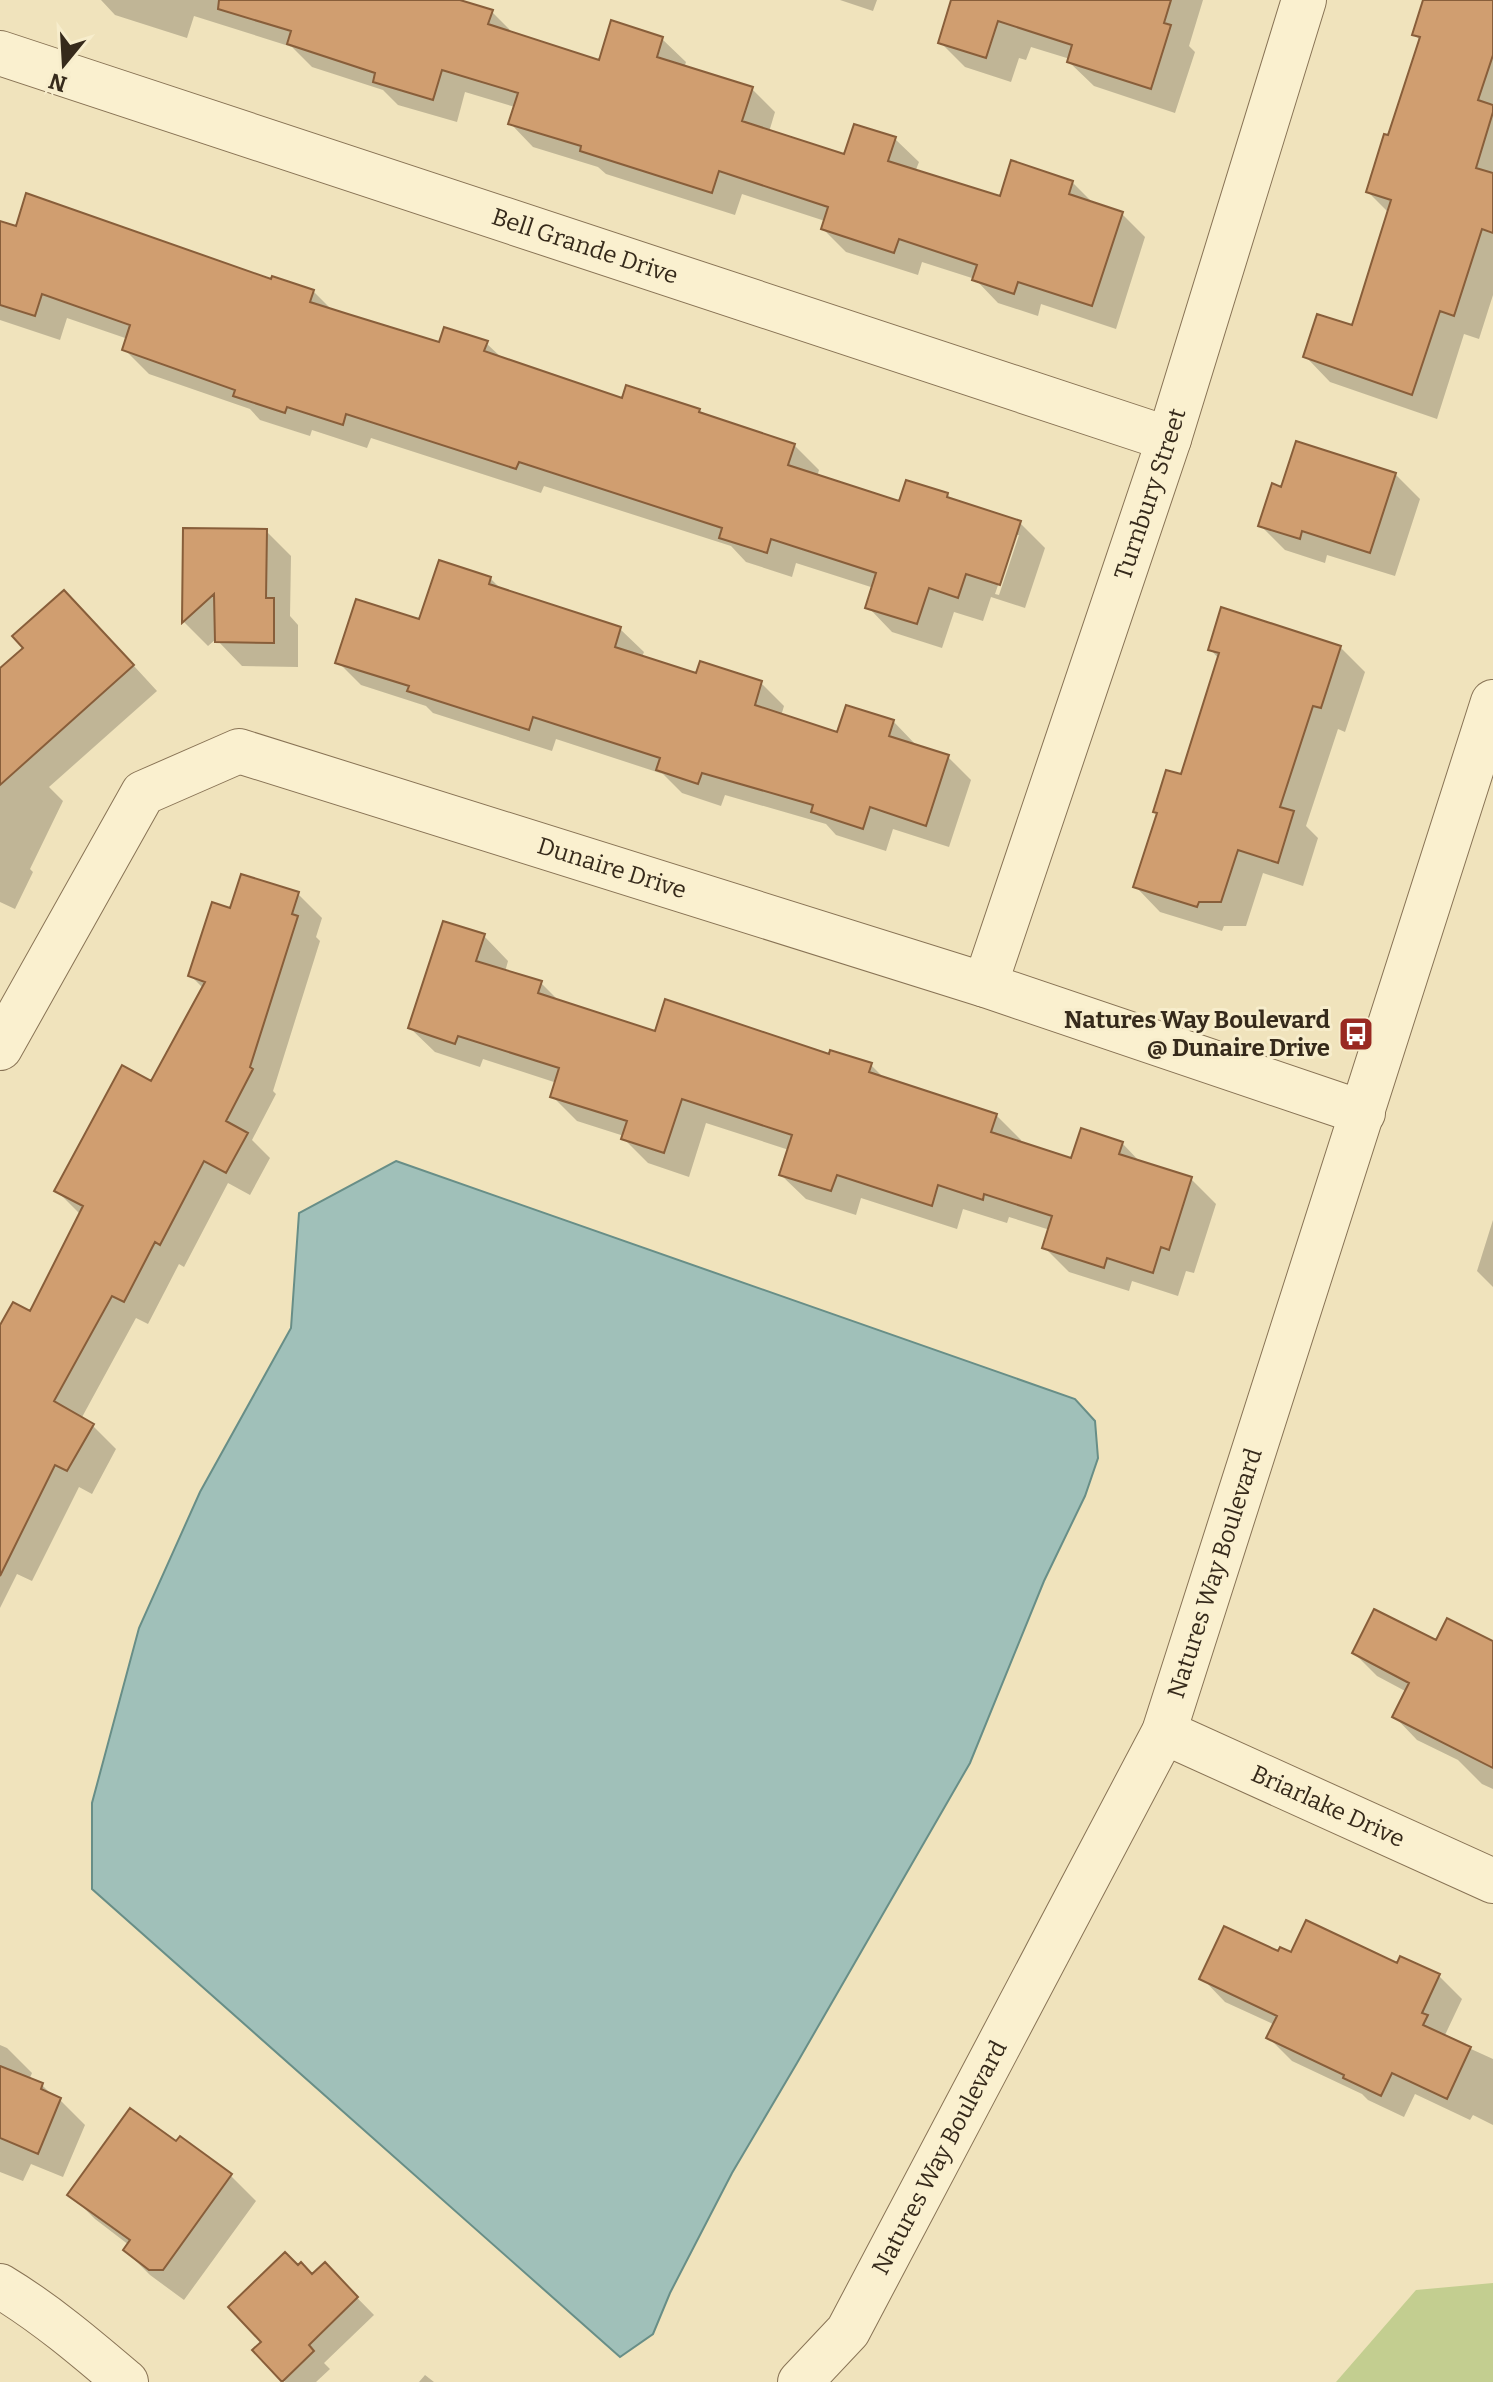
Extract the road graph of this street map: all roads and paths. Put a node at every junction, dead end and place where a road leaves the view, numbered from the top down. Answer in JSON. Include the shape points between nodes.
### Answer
{"nodes":[{"id":1,"x":1304,"y":0,"type":"edge"},
{"id":2,"x":0,"y":53,"type":"edge"},
{"id":3,"x":1169,"y":439,"type":"junction"},
{"id":4,"x":1493,"y":702,"type":"edge"},
{"id":5,"x":985,"y":985,"type":"junction"},
{"id":6,"x":0,"y":1048,"type":"edge"},
{"id":7,"x":1363,"y":1113,"type":"junction"},
{"id":8,"x":1164,"y":1732,"type":"junction"},
{"id":9,"x":1493,"y":1881,"type":"edge"},
{"id":10,"x":0,"y":2286,"type":"edge"},
{"id":11,"x":126,"y":2382,"type":"edge"},
{"id":12,"x":800,"y":2382,"type":"edge"}],
"edges":[{"from":1,"to":3,"type":"street","name":"Turnbury Street"},
{"from":2,"to":3,"type":"street","name":"Bell Grande Drive"},
{"from":3,"to":5,"type":"street","name":"Turnbury Street"},
{"from":4,"to":7,"type":"street","name":"Natures Way Boulevard"},
{"from":5,"to":6,"type":"street","name":"Dunaire Drive","via":[[239,751],[143,793]]},
{"from":5,"to":7,"type":"street","name":"Dunaire Drive"},
{"from":7,"to":8,"type":"street","name":"Natures Way Boulevard"},
{"from":8,"to":9,"type":"street","name":"Briarlake Drive"},
{"from":8,"to":12,"type":"street","name":"Natures Way Boulevard","via":[[848,2331]]},
{"from":10,"to":11,"type":"street"}]}
